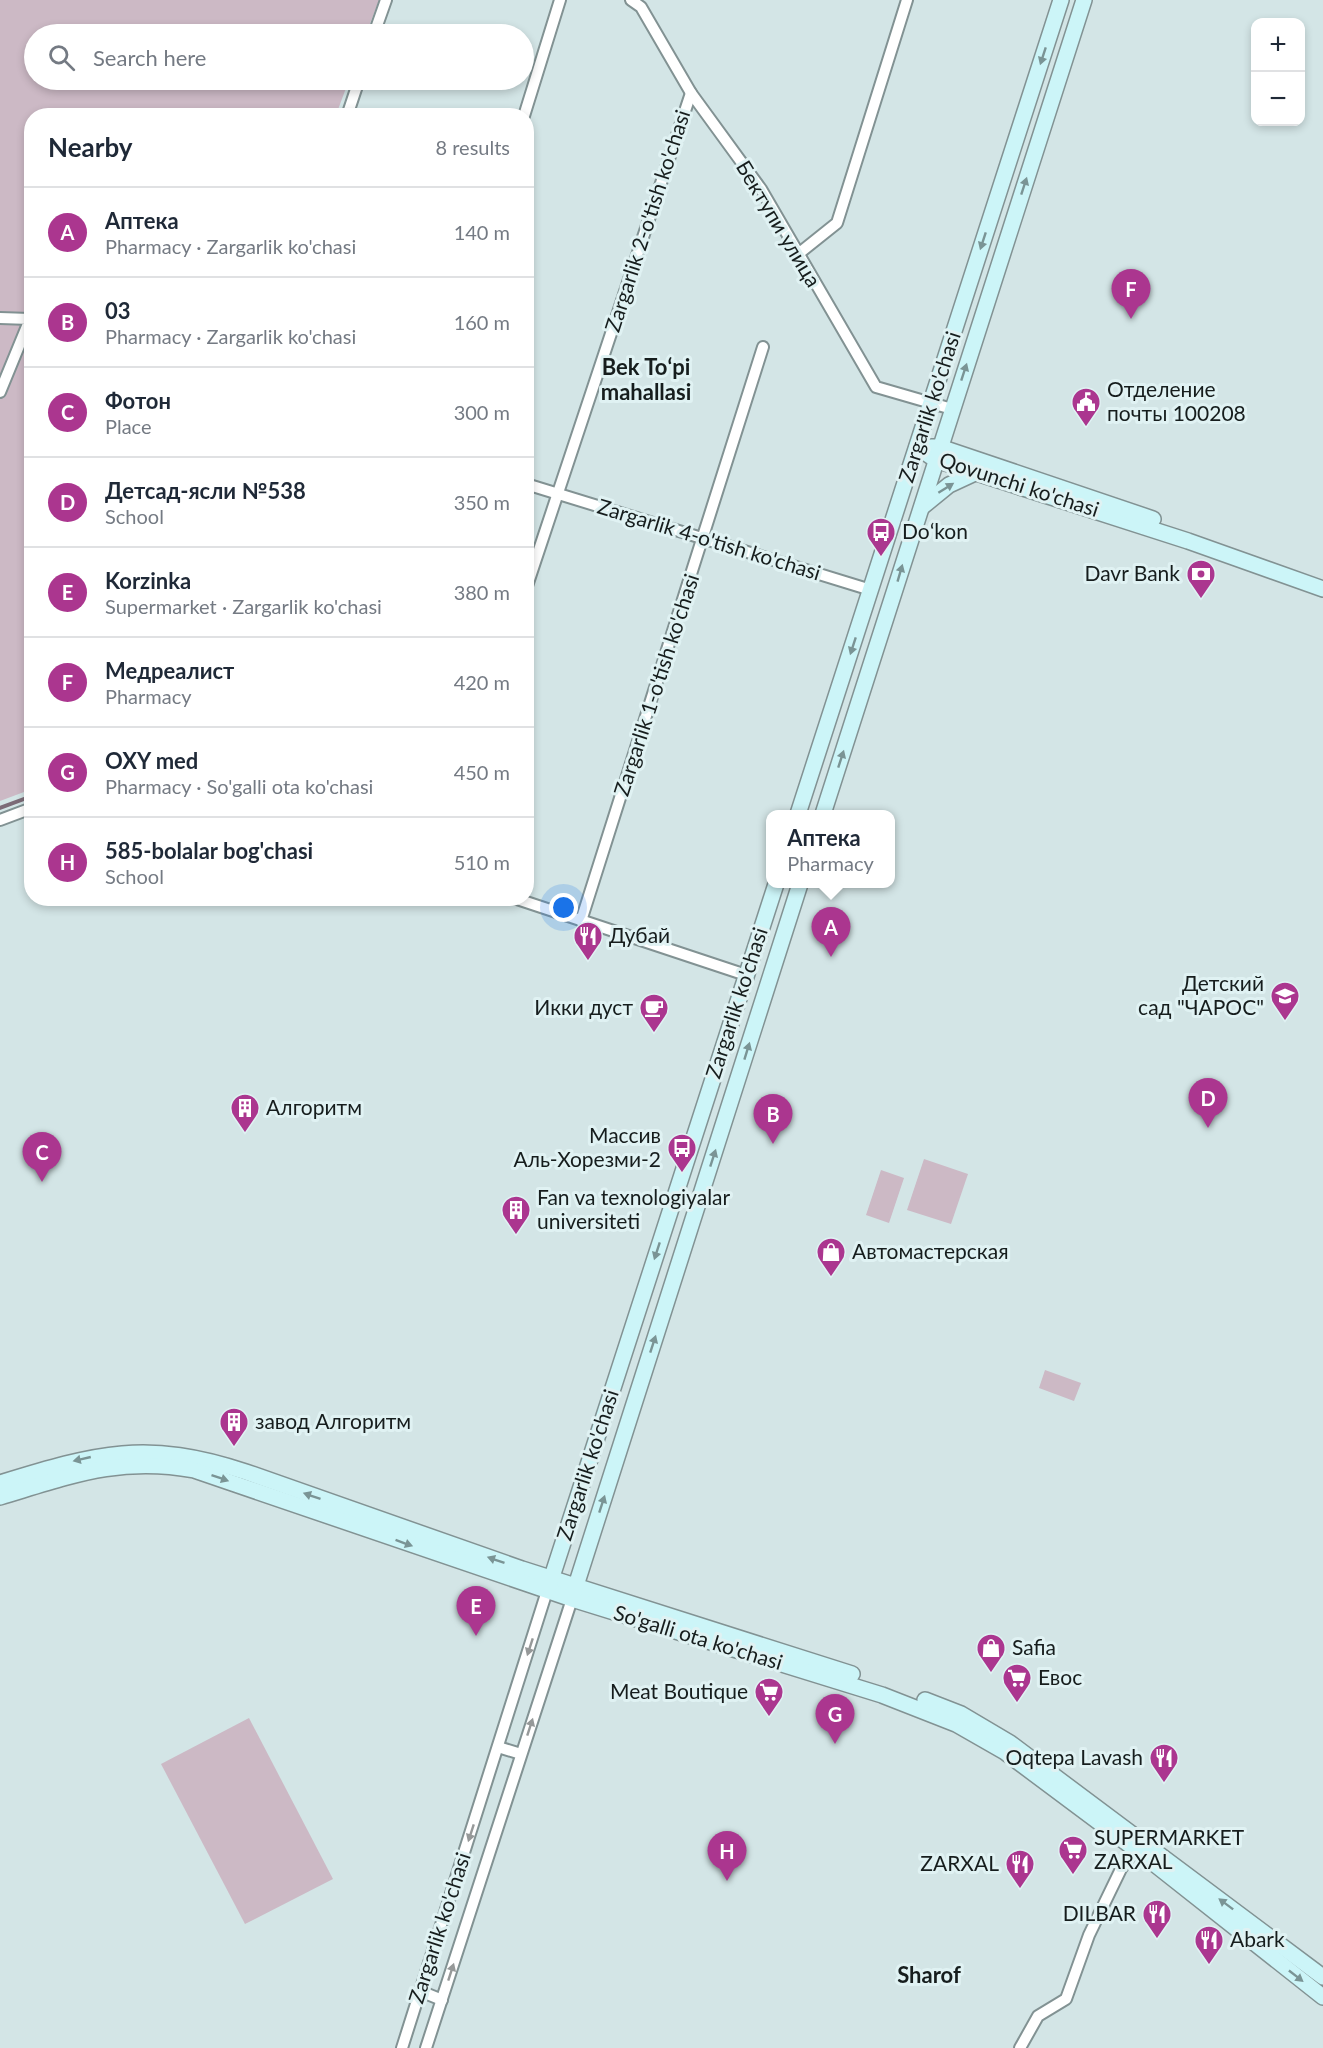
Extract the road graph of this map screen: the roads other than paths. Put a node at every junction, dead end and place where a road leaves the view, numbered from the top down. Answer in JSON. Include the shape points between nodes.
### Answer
{"nodes":[{"id":1,"x":386,"y":0,"type":"edge"},
{"id":2,"x":560,"y":0,"type":"edge"},
{"id":3,"x":631,"y":0,"type":"edge"},
{"id":4,"x":907,"y":0,"type":"edge"},
{"id":5,"x":1061,"y":0,"type":"edge"},
{"id":6,"x":1084,"y":0,"type":"edge"},
{"id":7,"x":378,"y":24,"type":"edge"},
{"id":8,"x":534,"y":84,"type":"edge"},
{"id":9,"x":356,"y":90,"type":"edge"},
{"id":10,"x":532,"y":90,"type":"edge"},
{"id":11,"x":691,"y":93,"type":"junction"},
{"id":12,"x":350,"y":108,"type":"edge"},
{"id":13,"x":526,"y":108,"type":"edge"},
{"id":14,"x":797,"y":255,"type":"junction"},
{"id":15,"x":0,"y":318,"type":"edge"},
{"id":16,"x":24,"y":319,"type":"edge"},
{"id":17,"x":24,"y":334,"type":"edge"},
{"id":18,"x":763,"y":346,"type":"dead end"},
{"id":19,"x":0,"y":392,"type":"edge"},
{"id":20,"x":931,"y":403,"type":"junction"},
{"id":21,"x":952,"y":409,"type":"junction"},
{"id":22,"x":917,"y":447,"type":"junction"},
{"id":23,"x":938,"y":454,"type":"junction"},
{"id":24,"x":977,"y":472,"type":"junction"},
{"id":25,"x":534,"y":487,"type":"edge"},
{"id":26,"x":557,"y":494,"type":"junction"},
{"id":27,"x":919,"y":509,"type":"junction"},
{"id":28,"x":704,"y":538,"type":"junction"},
{"id":29,"x":534,"y":564,"type":"edge"},
{"id":30,"x":1323,"y":578,"type":"edge"},
{"id":31,"x":1323,"y":589,"type":"edge"},
{"id":32,"x":871,"y":590,"type":"junction"},
{"id":33,"x":892,"y":597,"type":"junction"},
{"id":34,"x":799,"y":810,"type":"edge"},
{"id":35,"x":824,"y":810,"type":"edge"},
{"id":36,"x":24,"y":811,"type":"edge"},
{"id":37,"x":0,"y":820,"type":"edge"},
{"id":38,"x":775,"y":888,"type":"edge"},
{"id":39,"x":799,"y":888,"type":"edge"},
{"id":40,"x":534,"y":905,"type":"edge"},
{"id":41,"x":581,"y":921,"type":"junction"},
{"id":42,"x":746,"y":975,"type":"junction"},
{"id":43,"x":769,"y":982,"type":"junction"},
{"id":44,"x":712,"y":1083,"type":"junction"},
{"id":45,"x":735,"y":1089,"type":"junction"},
{"id":46,"x":706,"y":1100,"type":"junction"},
{"id":47,"x":730,"y":1107,"type":"junction"},
{"id":48,"x":0,"y":1482,"type":"edge"},
{"id":49,"x":0,"y":1497,"type":"edge"},
{"id":50,"x":550,"y":1585,"type":"junction"},
{"id":51,"x":574,"y":1592,"type":"junction"},
{"id":52,"x":498,"y":1747,"type":"junction"},
{"id":53,"x":521,"y":1755,"type":"junction"},
{"id":54,"x":1138,"y":1845,"type":"junction"},
{"id":55,"x":1323,"y":1977,"type":"edge"},
{"id":56,"x":420,"y":1991,"type":"junction"},
{"id":57,"x":1323,"y":1998,"type":"edge"},
{"id":58,"x":442,"y":2000,"type":"junction"},
{"id":59,"x":402,"y":2048,"type":"edge"},
{"id":60,"x":426,"y":2048,"type":"edge"},
{"id":61,"x":1020,"y":2048,"type":"edge"}],
"edges":[{"from":1,"to":7,"type":"street"},
{"from":2,"to":8,"type":"street"},
{"from":3,"to":11,"type":"street","name":"Бектупи улица","via":[[641,7]]},
{"from":4,"to":14,"type":"street","via":[[837,223]]},
{"from":5,"to":20,"type":"main road","name":"Zargarlik ko'chasi","one_way":true},
{"from":21,"to":6,"type":"main road","name":"Zargarlik ko'chasi","one_way":true},
{"from":9,"to":12,"type":"street"},
{"from":10,"to":13,"type":"street"},
{"from":11,"to":14,"type":"street","name":"Бектупи улица","via":[[761,189]]},
{"from":11,"to":26,"type":"street","name":"Zargarlik 2-o'tish ko'chasi"},
{"from":14,"to":20,"type":"street","name":"Бектупи улица","via":[[876,387]]},
{"from":15,"to":16,"type":"street"},
{"from":17,"to":19,"type":"street"},
{"from":18,"to":28,"type":"street","name":"Zargarlik 1-o'tish ko'chasi"},
{"from":20,"to":21,"type":"street","name":"Бектупи улица"},
{"from":20,"to":22,"type":"main road","name":"Zargarlik ko'chasi"},
{"from":21,"to":23,"type":"main road","name":"Zargarlik ko'chasi"},
{"from":22,"to":23,"type":"main road","name":"Qovunchi ko'chasi"},
{"from":22,"to":32,"type":"main road","name":"Zargarlik ko'chasi"},
{"from":23,"to":24,"type":"main road","name":"Qovunchi ko'chasi"},
{"from":23,"to":27,"type":"main road","name":"Zargarlik ko'chasi"},
{"from":23,"to":30,"type":"main road","name":"Qovunchi ko'chasi"},
{"from":27,"to":24,"type":"main road","one_way":true,"via":[[950,485]]},
{"from":24,"to":31,"type":"main road","name":"Qovunchi ko'chasi"},
{"from":25,"to":26,"type":"street","name":"Zargarlik 4-o'tish ko'chasi"},
{"from":26,"to":28,"type":"street","name":"Zargarlik 4-o'tish ko'chasi"},
{"from":26,"to":29,"type":"street","name":"Zargarlik 2-o'tish ko'chasi"},
{"from":33,"to":27,"type":"main road","name":"Zargarlik ko'chasi","one_way":true},
{"from":28,"to":32,"type":"street","name":"Zargarlik 4-o'tish ko'chasi"},
{"from":28,"to":41,"type":"street","name":"Zargarlik 1-o'tish ko'chasi"},
{"from":32,"to":33,"type":"main road","name":"Zargarlik 4-o'tish ko'chasi"},
{"from":32,"to":34,"type":"main road","name":"Zargarlik ko'chasi","one_way":true},
{"from":35,"to":33,"type":"main road","name":"Zargarlik ko'chasi","one_way":true},
{"from":36,"to":37,"type":"street"},
{"from":38,"to":42,"type":"main road","name":"Zargarlik ko'chasi"},
{"from":39,"to":43,"type":"main road","name":"Zargarlik ko'chasi"},
{"from":40,"to":41,"type":"street"},
{"from":41,"to":42,"type":"street"},
{"from":42,"to":43,"type":"main road"},
{"from":42,"to":44,"type":"main road","name":"Zargarlik ko'chasi"},
{"from":45,"to":43,"type":"main road","name":"Zargarlik ko'chasi","one_way":true},
{"from":44,"to":45,"type":"main road"},
{"from":44,"to":46,"type":"main road","name":"Zargarlik ko'chasi"},
{"from":45,"to":47,"type":"main road","name":"Zargarlik ko'chasi"},
{"from":46,"to":47,"type":"main road"},
{"from":46,"to":50,"type":"main road","name":"Zargarlik ko'chasi","one_way":true},
{"from":51,"to":47,"type":"main road","name":"Zargarlik ko'chasi","one_way":true},
{"from":50,"to":48,"type":"main road","name":"So'galli ota ko'chasi","one_way":true,"via":[[235,1469],[186,1457],[121,1452]]},
{"from":49,"to":50,"type":"main road","name":"So'galli ota ko'chasi","one_way":true,"via":[[110,1466],[178,1467]]},
{"from":50,"to":51,"type":"main road","name":"So'galli ota ko'chasi"},
{"from":50,"to":52,"type":"street","name":"Zargarlik ko'chasi","one_way":true},
{"from":53,"to":51,"type":"street","name":"Zargarlik ko'chasi","one_way":true},
{"from":51,"to":54,"type":"main road","name":"So'galli ota ko'chasi","via":[[947,1720],[1005,1752]]},
{"from":52,"to":53,"type":"street"},
{"from":52,"to":56,"type":"street","name":"Zargarlik ko'chasi","one_way":true},
{"from":58,"to":53,"type":"street","name":"Zargarlik ko'chasi","one_way":true},
{"from":55,"to":54,"type":"main road","name":"So'galli ota ko'chasi","one_way":true},
{"from":54,"to":57,"type":"main road","name":"So'galli ota ko'chasi","one_way":true},
{"from":54,"to":61,"type":"street","via":[[1121,1869],[1089,1935],[1066,1999],[1038,2016]]},
{"from":56,"to":58,"type":"street"},
{"from":56,"to":59,"type":"street","name":"Zargarlik ko'chasi"},
{"from":58,"to":60,"type":"street","name":"Zargarlik ko'chasi"}]}
